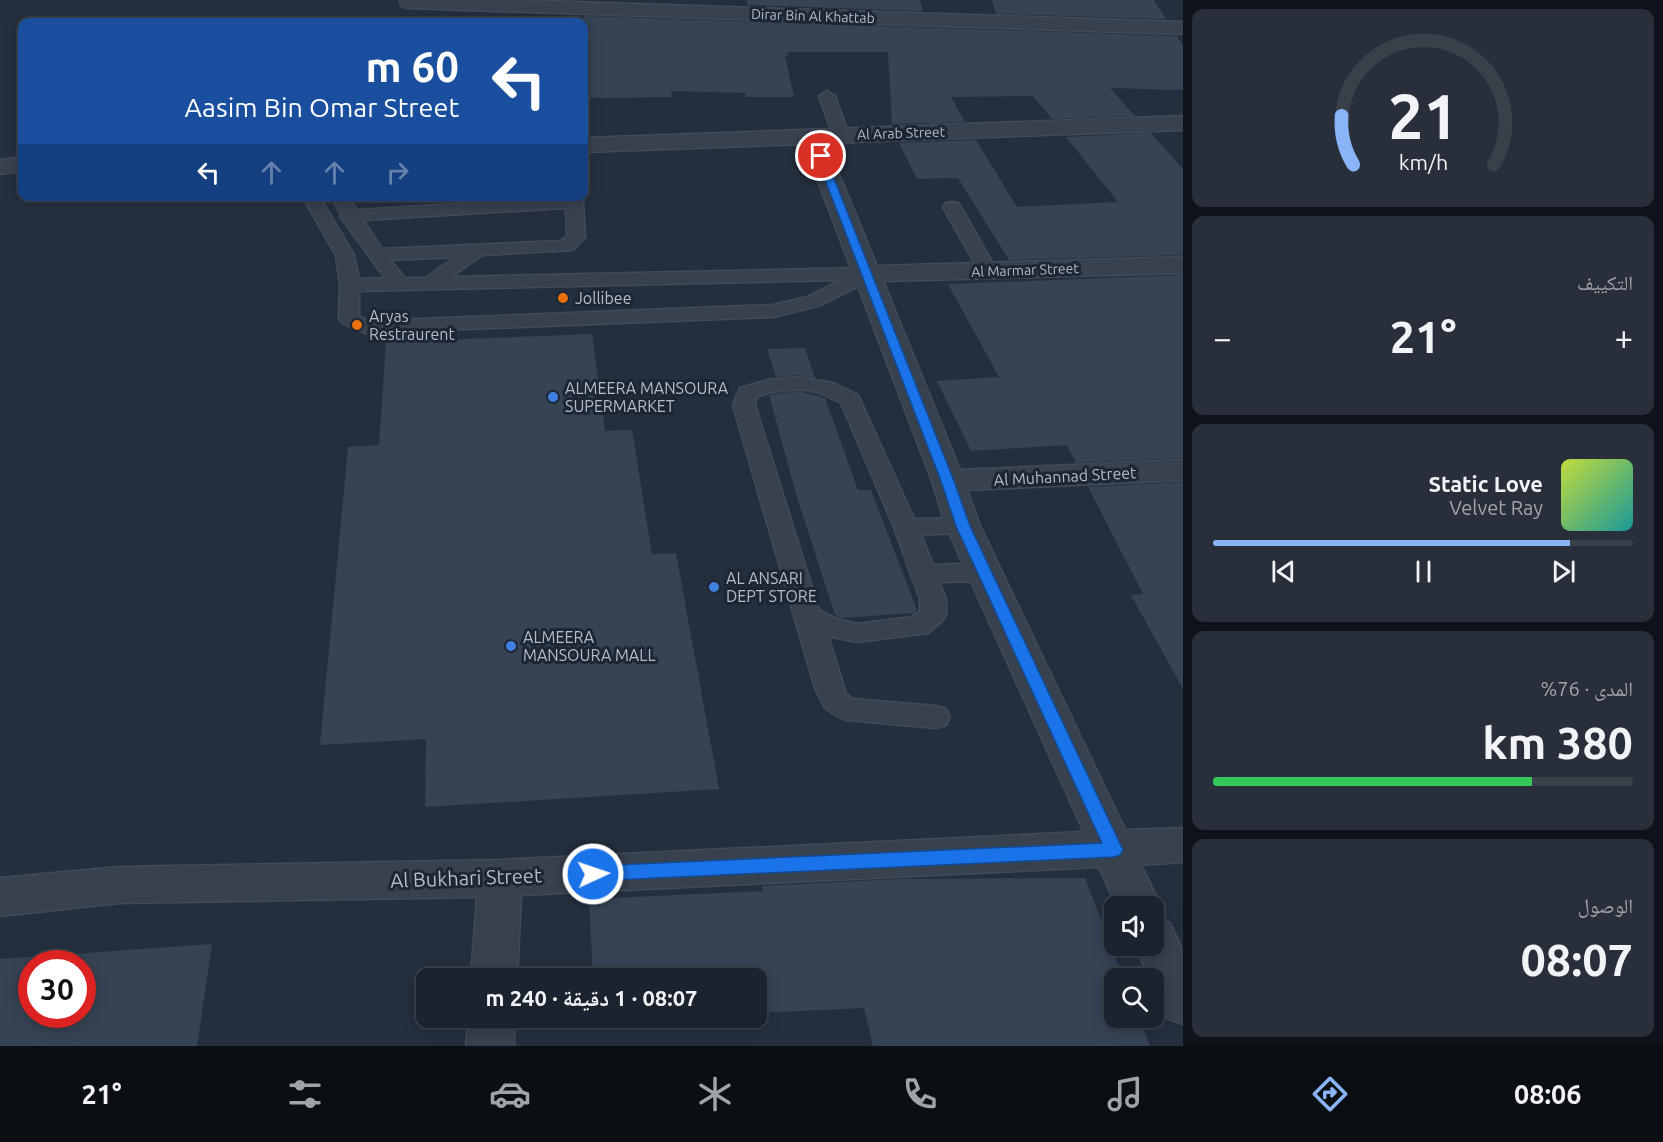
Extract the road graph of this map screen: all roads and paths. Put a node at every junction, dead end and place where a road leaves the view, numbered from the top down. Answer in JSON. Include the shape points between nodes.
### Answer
{"nodes":[{"id":1,"x":405,"y":6,"type":"edge"},
{"id":2,"x":1183,"y":28,"type":"edge"},
{"id":3,"x":827,"y":96,"type":"dead end"},
{"id":4,"x":1183,"y":123,"type":"edge"},
{"id":5,"x":827,"y":136,"type":"junction"},
{"id":6,"x":588,"y":145,"type":"edge"},
{"id":7,"x":313,"y":201,"type":"edge"},
{"id":8,"x":342,"y":201,"type":"edge"},
{"id":9,"x":548,"y":201,"type":"edge"},
{"id":10,"x":574,"y":201,"type":"edge"},
{"id":11,"x":952,"y":207,"type":"dead end"},
{"id":12,"x":349,"y":216,"type":"junction"},
{"id":13,"x":477,"y":250,"type":"junction"},
{"id":14,"x":376,"y":255,"type":"junction"},
{"id":15,"x":1183,"y":265,"type":"edge"},
{"id":16,"x":988,"y":271,"type":"junction"},
{"id":17,"x":868,"y":274,"type":"junction"},
{"id":18,"x":395,"y":278,"type":"junction"},
{"id":19,"x":349,"y":279,"type":"junction"},
{"id":20,"x":429,"y":284,"type":"junction"},
{"id":21,"x":1183,"y":470,"type":"edge"},
{"id":22,"x":948,"y":481,"type":"junction"},
{"id":23,"x":963,"y":526,"type":"junction"},
{"id":24,"x":906,"y":527,"type":"junction"},
{"id":25,"x":985,"y":572,"type":"junction"},
{"id":26,"x":923,"y":574,"type":"junction"},
{"id":27,"x":809,"y":616,"type":"junction"},
{"id":28,"x":936,"y":717,"type":"dead end"},
{"id":29,"x":1183,"y":845,"type":"edge"},
{"id":30,"x":1114,"y":850,"type":"junction"},
{"id":31,"x":500,"y":878,"type":"junction"},
{"id":32,"x":1135,"y":896,"type":"edge"},
{"id":33,"x":0,"y":897,"type":"edge"},
{"id":34,"x":1162,"y":956,"type":"edge"},
{"id":35,"x":495,"y":968,"type":"edge"},
{"id":36,"x":1183,"y":1003,"type":"edge"},
{"id":37,"x":491,"y":1028,"type":"edge"},
{"id":38,"x":490,"y":1046,"type":"edge"}],
"edges":[{"from":1,"to":2,"type":"street","name":"Dirar Bin Al Khattab"},
{"from":3,"to":5,"type":"lane"},
{"from":4,"to":5,"type":"street","name":"Al Arab Street"},
{"from":5,"to":6,"type":"street","name":"Al Arab Street"},
{"from":5,"to":17,"type":"street"},
{"from":7,"to":19,"type":"lane","via":[[345,255]]},
{"from":8,"to":12,"type":"lane"},
{"from":9,"to":12,"type":"lane"},
{"from":10,"to":13,"type":"lane","via":[[576,237],[566,246]]},
{"from":11,"to":16,"type":"lane"},
{"from":12,"to":14,"type":"lane"},
{"from":13,"to":14,"type":"lane"},
{"from":13,"to":20,"type":"lane"},
{"from":14,"to":18,"type":"lane"},
{"from":15,"to":16,"type":"street","name":"Al Marmar Street"},
{"from":16,"to":17,"type":"street","name":"Al Marmar Street"},
{"from":17,"to":19,"type":"lane","via":[[814,301],[773,311],[366,327],[349,319]]},
{"from":17,"to":20,"type":"lane"},
{"from":17,"to":22,"type":"street"},
{"from":18,"to":19,"type":"lane"},
{"from":18,"to":20,"type":"lane"},
{"from":21,"to":22,"type":"street","name":"Al Muhannad Street"},
{"from":22,"to":23,"type":"street"},
{"from":23,"to":24,"type":"lane"},
{"from":23,"to":25,"type":"street"},
{"from":24,"to":26,"type":"lane"},
{"from":24,"to":27,"type":"lane","via":[[850,400],[821,385],[798,382],[748,393],[744,405]]},
{"from":25,"to":26,"type":"lane"},
{"from":25,"to":30,"type":"street"},
{"from":26,"to":27,"type":"lane","via":[[933,599],[933,615],[919,626],[857,633],[830,627]]},
{"from":27,"to":28,"type":"lane","via":[[835,701],[847,709]]},
{"from":29,"to":30,"type":"street","name":"Al Bukhari Street"},
{"from":30,"to":31,"type":"street","name":"Al Bukhari Street"},
{"from":30,"to":32,"type":"street"},
{"from":31,"to":33,"type":"street","name":"Al Bukhari Street","via":[[119,885]]},
{"from":31,"to":35,"type":"street"},
{"from":34,"to":36,"type":"street"},
{"from":37,"to":38,"type":"street"}]}
